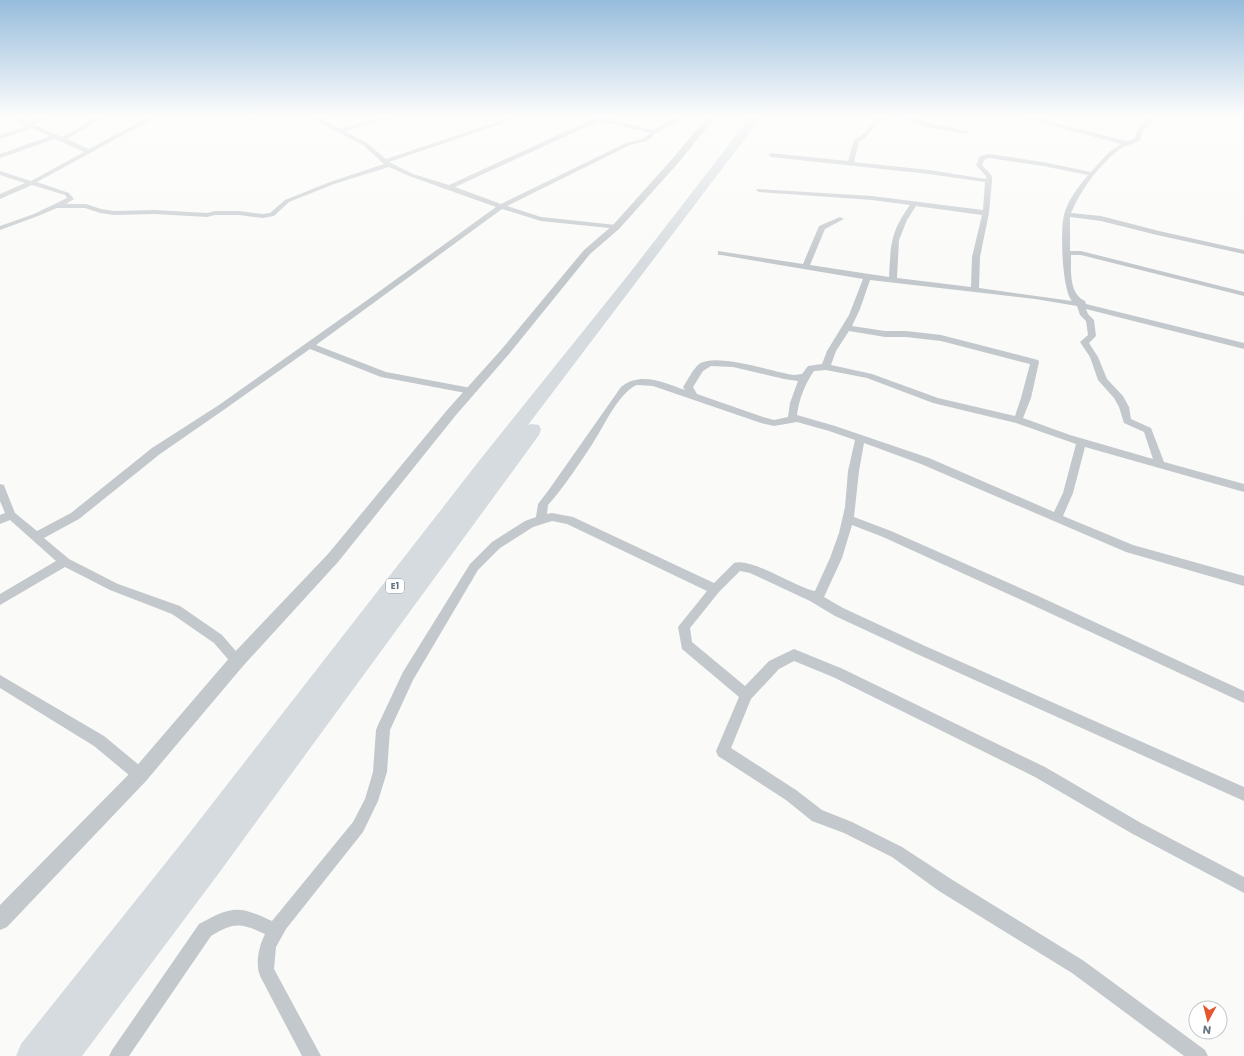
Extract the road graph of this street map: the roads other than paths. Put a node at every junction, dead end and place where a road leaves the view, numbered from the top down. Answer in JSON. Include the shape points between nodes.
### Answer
{"nodes":[{"id":1,"x":64,"y":165,"type":"edge"},
{"id":2,"x":382,"y":165,"type":"edge"},
{"id":3,"x":392,"y":165,"type":"edge"},
{"id":4,"x":497,"y":165,"type":"edge"},
{"id":5,"x":584,"y":165,"type":"edge"},
{"id":6,"x":671,"y":165,"type":"edge"},
{"id":7,"x":719,"y":165,"type":"edge"},
{"id":8,"x":729,"y":165,"type":"edge"},
{"id":9,"x":871,"y":165,"type":"edge"},
{"id":10,"x":979,"y":165,"type":"edge"},
{"id":11,"x":1049,"y":165,"type":"edge"},
{"id":12,"x":1101,"y":165,"type":"edge"},
{"id":13,"x":0,"y":173,"type":"edge"},
{"id":14,"x":1093,"y":174,"type":"junction"},
{"id":15,"x":989,"y":181,"type":"junction"},
{"id":16,"x":32,"y":182,"type":"junction"},
{"id":17,"x":451,"y":187,"type":"junction"},
{"id":18,"x":759,"y":190,"type":"dead end"},
{"id":19,"x":0,"y":197,"type":"edge"},
{"id":20,"x":71,"y":199,"type":"junction"},
{"id":21,"x":915,"y":203,"type":"junction"},
{"id":22,"x":57,"y":206,"type":"junction"},
{"id":23,"x":76,"y":206,"type":"junction"},
{"id":24,"x":500,"y":206,"type":"junction"},
{"id":25,"x":1070,"y":207,"type":"junction"},
{"id":26,"x":986,"y":213,"type":"junction"},
{"id":27,"x":1067,"y":215,"type":"junction"},
{"id":28,"x":1082,"y":215,"type":"junction"},
{"id":29,"x":840,"y":219,"type":"dead end"},
{"id":30,"x":0,"y":228,"type":"edge"},
{"id":31,"x":616,"y":228,"type":"junction"},
{"id":32,"x":1068,"y":244,"type":"junction"},
{"id":33,"x":1244,"y":252,"type":"edge"},
{"id":34,"x":721,"y":253,"type":"dead end"},
{"id":35,"x":1068,"y":253,"type":"junction"},
{"id":36,"x":1081,"y":253,"type":"junction"},
{"id":37,"x":806,"y":267,"type":"junction"},
{"id":38,"x":867,"y":277,"type":"junction"},
{"id":39,"x":892,"y":280,"type":"junction"},
{"id":40,"x":975,"y":290,"type":"junction"},
{"id":41,"x":1071,"y":294,"type":"junction"},
{"id":42,"x":1244,"y":294,"type":"edge"},
{"id":43,"x":1064,"y":301,"type":"junction"},
{"id":44,"x":1083,"y":305,"type":"junction"},
{"id":45,"x":846,"y":328,"type":"junction"},
{"id":46,"x":308,"y":345,"type":"junction"},
{"id":47,"x":1244,"y":346,"type":"edge"},
{"id":48,"x":826,"y":367,"type":"junction"},
{"id":49,"x":804,"y":377,"type":"junction"},
{"id":50,"x":471,"y":391,"type":"junction"},
{"id":51,"x":693,"y":396,"type":"junction"},
{"id":52,"x":797,"y":419,"type":"junction"},
{"id":53,"x":1018,"y":420,"type":"junction"},
{"id":54,"x":860,"y":438,"type":"junction"},
{"id":55,"x":1081,"y":442,"type":"junction"},
{"id":56,"x":1160,"y":465,"type":"junction"},
{"id":57,"x":0,"y":488,"type":"edge"},
{"id":58,"x":1244,"y":488,"type":"edge"},
{"id":59,"x":11,"y":515,"type":"junction"},
{"id":60,"x":1057,"y":518,"type":"junction"},
{"id":61,"x":541,"y":519,"type":"junction"},
{"id":62,"x":847,"y":519,"type":"junction"},
{"id":63,"x":0,"y":520,"type":"edge"},
{"id":64,"x":36,"y":537,"type":"junction"},
{"id":65,"x":65,"y":562,"type":"junction"},
{"id":66,"x":1244,"y":581,"type":"edge"},
{"id":67,"x":715,"y":589,"type":"junction"},
{"id":68,"x":814,"y":597,"type":"junction"},
{"id":69,"x":0,"y":600,"type":"edge"},
{"id":70,"x":237,"y":661,"type":"junction"},
{"id":71,"x":0,"y":681,"type":"edge"},
{"id":72,"x":746,"y":695,"type":"junction"},
{"id":73,"x":1244,"y":697,"type":"edge"},
{"id":74,"x":140,"y":775,"type":"junction"},
{"id":75,"x":1244,"y":794,"type":"edge"},
{"id":76,"x":1244,"y":885,"type":"edge"},
{"id":77,"x":0,"y":920,"type":"edge"},
{"id":78,"x":276,"y":931,"type":"junction"},
{"id":79,"x":33,"y":1056,"type":"edge"},
{"id":80,"x":61,"y":1056,"type":"edge"},
{"id":81,"x":118,"y":1056,"type":"edge"},
{"id":82,"x":312,"y":1056,"type":"edge"},
{"id":83,"x":1199,"y":1056,"type":"edge"}],
"edges":[{"from":1,"to":16,"type":"street"},
{"from":2,"to":23,"type":"street","via":[[287,201],[272,215],[114,213]]},
{"from":3,"to":17,"type":"street","via":[[411,175]]},
{"from":4,"to":17,"type":"street"},
{"from":5,"to":24,"type":"street"},
{"from":6,"to":31,"type":"street"},
{"from":7,"to":79,"type":"highway","number":"E1"},
{"from":8,"to":80,"type":"highway","number":"E1","via":[[206,867]]},
{"from":9,"to":15,"type":"street"},
{"from":10,"to":15,"type":"street"},
{"from":11,"to":14,"type":"street"},
{"from":12,"to":14,"type":"street"},
{"from":13,"to":16,"type":"street"},
{"from":14,"to":25,"type":"street"},
{"from":15,"to":26,"type":"street"},
{"from":16,"to":19,"type":"street"},
{"from":16,"to":20,"type":"street","via":[[67,194]]},
{"from":17,"to":24,"type":"street"},
{"from":18,"to":21,"type":"street"},
{"from":20,"to":22,"type":"street"},
{"from":20,"to":23,"type":"street","via":[[79,201]]},
{"from":21,"to":26,"type":"street"},
{"from":21,"to":39,"type":"street","via":[[903,220],[895,240]]},
{"from":22,"to":23,"type":"street"},
{"from":22,"to":30,"type":"street"},
{"from":24,"to":31,"type":"street","via":[[541,219]]},
{"from":24,"to":46,"type":"street"},
{"from":25,"to":27,"type":"street"},
{"from":25,"to":28,"type":"street"},
{"from":26,"to":40,"type":"street","via":[[976,257]]},
{"from":27,"to":28,"type":"street"},
{"from":27,"to":32,"type":"street"},
{"from":28,"to":33,"type":"street"},
{"from":29,"to":37,"type":"street","via":[[822,228]]},
{"from":31,"to":50,"type":"street","via":[[587,252]]},
{"from":32,"to":35,"type":"street"},
{"from":32,"to":36,"type":"street"},
{"from":34,"to":37,"type":"street"},
{"from":35,"to":36,"type":"street"},
{"from":35,"to":41,"type":"street"},
{"from":36,"to":42,"type":"street"},
{"from":37,"to":38,"type":"street"},
{"from":38,"to":39,"type":"street"},
{"from":38,"to":45,"type":"street"},
{"from":39,"to":40,"type":"street"},
{"from":40,"to":43,"type":"street"},
{"from":41,"to":43,"type":"street"},
{"from":41,"to":44,"type":"street"},
{"from":43,"to":44,"type":"street"},
{"from":44,"to":47,"type":"street"},
{"from":44,"to":56,"type":"street","via":[[1084,315],[1090,320],[1092,336],[1084,342],[1085,345],[1094,357],[1103,380],[1118,396],[1127,421],[1148,430]]},
{"from":45,"to":48,"type":"street","via":[[839,337]]},
{"from":45,"to":53,"type":"street","via":[[941,338],[1034,362]]},
{"from":46,"to":50,"type":"street","via":[[379,373]]},
{"from":46,"to":64,"type":"street","via":[[156,451],[75,516]]},
{"from":48,"to":49,"type":"street","via":[[811,368]]},
{"from":48,"to":53,"type":"street","via":[[869,376],[936,401]]},
{"from":49,"to":51,"type":"street","via":[[794,378],[742,366],[708,363],[688,388]]},
{"from":49,"to":52,"type":"street","via":[[793,408],[792,416]]},
{"from":50,"to":70,"type":"street","via":[[333,558]]},
{"from":51,"to":52,"type":"street","via":[[761,420],[774,422]]},
{"from":51,"to":61,"type":"street","via":[[644,380],[625,387],[543,504]]},
{"from":52,"to":54,"type":"street"},
{"from":53,"to":55,"type":"street"},
{"from":54,"to":60,"type":"street","via":[[925,461]]},
{"from":54,"to":62,"type":"street"},
{"from":55,"to":56,"type":"street"},
{"from":55,"to":60,"type":"street","via":[[1068,493]]},
{"from":56,"to":58,"type":"street"},
{"from":57,"to":59,"type":"street"},
{"from":59,"to":63,"type":"street"},
{"from":59,"to":64,"type":"street"},
{"from":60,"to":66,"type":"street","via":[[1130,549]]},
{"from":61,"to":67,"type":"street","via":[[552,517],[569,520]]},
{"from":61,"to":78,"type":"street","via":[[496,545],[474,567],[408,676],[383,730],[380,772],[371,801],[358,827]]},
{"from":62,"to":68,"type":"street","via":[[843,543],[833,569],[819,595]]},
{"from":62,"to":73,"type":"street","via":[[1017,592]]},
{"from":64,"to":65,"type":"street"},
{"from":65,"to":69,"type":"street"},
{"from":65,"to":70,"type":"street","via":[[114,587],[176,610],[218,639]]},
{"from":67,"to":68,"type":"street","via":[[738,566],[752,569]]},
{"from":67,"to":72,"type":"street","via":[[684,627],[686,645]]},
{"from":68,"to":75,"type":"street","via":[[839,612],[928,653]]},
{"from":70,"to":74,"type":"street"},
{"from":71,"to":74,"type":"street","via":[[99,741]]},
{"from":72,"to":76,"type":"street","via":[[774,665],[794,655],[838,673],[1040,772],[1136,828]]},
{"from":72,"to":83,"type":"street","via":[[723,751],[817,816],[848,827],[897,852],[945,885],[1078,967]]},
{"from":74,"to":77,"type":"street"},
{"from":78,"to":81,"type":"street","via":[[240,915],[225,918],[205,930]]},
{"from":78,"to":82,"type":"street","via":[[268,946],[266,970]]}]}
